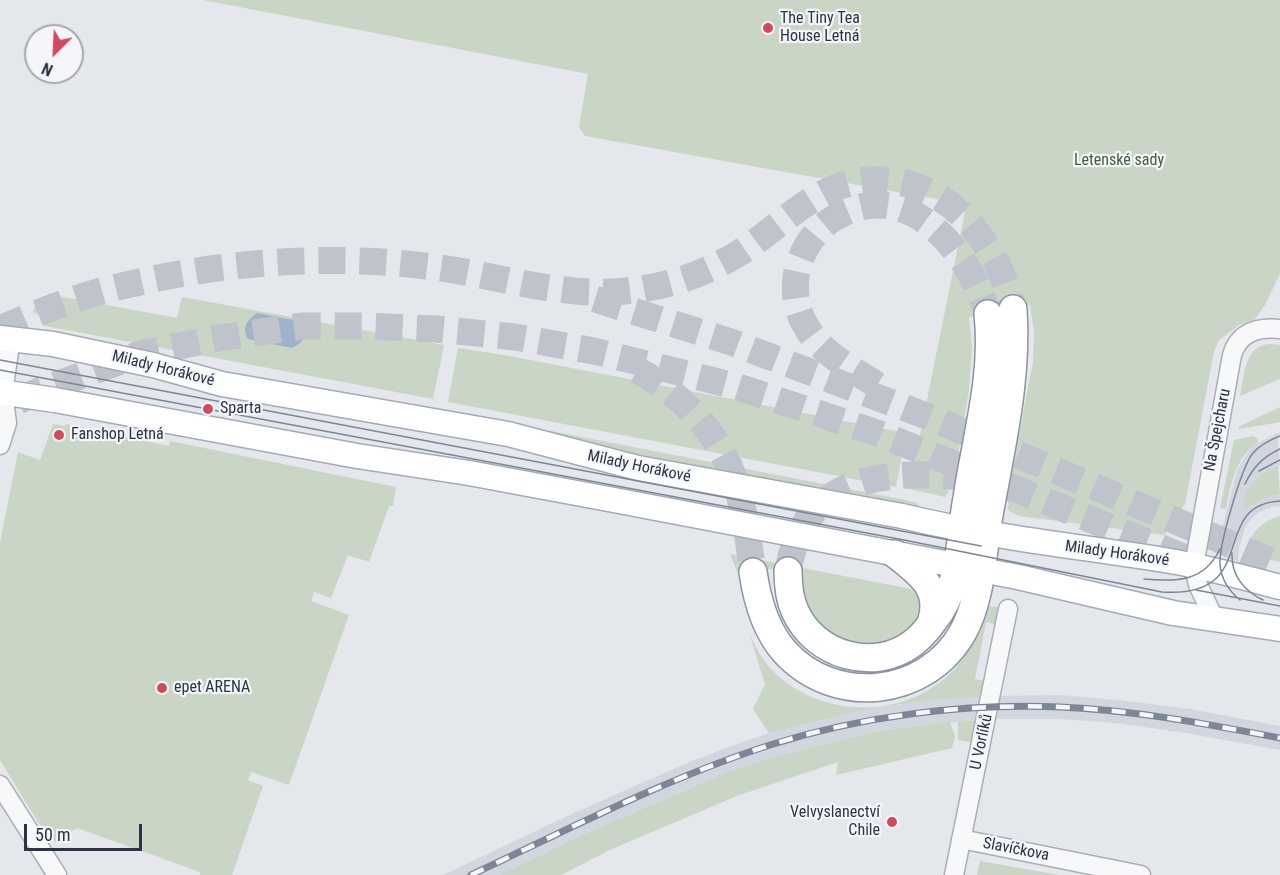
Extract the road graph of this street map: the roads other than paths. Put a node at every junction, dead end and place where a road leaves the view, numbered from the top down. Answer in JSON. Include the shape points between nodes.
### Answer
{"nodes":[{"id":1,"x":1001,"y":311,"type":"tunnel mouth"},
{"id":2,"x":1280,"y":329,"type":"edge"},
{"id":3,"x":5,"y":339,"type":"edge"},
{"id":4,"x":1,"y":393,"type":"edge"},
{"id":5,"x":0,"y":445,"type":"edge"},
{"id":6,"x":974,"y":531,"type":"junction"},
{"id":7,"x":895,"y":554,"type":"junction"},
{"id":8,"x":1194,"y":566,"type":"junction"},
{"id":9,"x":970,"y":568,"type":"junction"},
{"id":10,"x":788,"y":571,"type":"tunnel mouth"},
{"id":11,"x":753,"y":572,"type":"tunnel mouth"},
{"id":12,"x":1280,"y":587,"type":"edge"},
{"id":13,"x":1008,"y":609,"type":"dead end"},
{"id":14,"x":1214,"y":618,"type":"junction"},
{"id":15,"x":931,"y":624,"type":"junction"},
{"id":16,"x":1280,"y":629,"type":"edge"},
{"id":17,"x":0,"y":785,"type":"edge"},
{"id":18,"x":961,"y":839,"type":"junction"},
{"id":19,"x":57,"y":875,"type":"edge"},
{"id":20,"x":954,"y":875,"type":"edge"},
{"id":21,"x":1141,"y":875,"type":"edge"}],
"edges":[{"from":1,"to":6,"type":"highway","via":[[990,345]]},
{"from":2,"to":8,"type":"street","name":"Na Špejcharu","via":[[1250,332],[1234,350]]},
{"from":3,"to":4,"type":"street"},
{"from":3,"to":6,"type":"main road","name":"Milady Horákové","via":[[65,347],[222,384],[508,435],[638,468]]},
{"from":4,"to":5,"type":"street","via":[[7,423]]},
{"from":4,"to":7,"type":"main road","via":[[469,473]]},
{"from":6,"to":8,"type":"main road","name":"Milady Horákové"},
{"from":6,"to":9,"type":"highway"},
{"from":7,"to":9,"type":"main road"},
{"from":7,"to":15,"type":"highway","via":[[930,587],[935,608]]},
{"from":8,"to":12,"type":"main road","name":"Milady Horákové"},
{"from":8,"to":14,"type":"street","via":[[1198,585]]},
{"from":9,"to":11,"type":"highway","via":[[967,624],[948,652],[917,676],[892,686],[866,689],[816,676],[784,651],[763,614]]},
{"from":9,"to":14,"type":"main road","via":[[1159,610]]},
{"from":9,"to":15,"type":"highway"},
{"from":10,"to":15,"type":"highway","via":[[790,598],[801,622],[816,639],[836,652],[858,657],[890,655],[912,645]]},
{"from":13,"to":18,"type":"street","name":"U Vorlíků"},
{"from":14,"to":16,"type":"main road"},
{"from":17,"to":19,"type":"street"},
{"from":18,"to":20,"type":"street","name":"U Vorlíků"},
{"from":18,"to":21,"type":"street","name":"Slavíčkova"}]}
